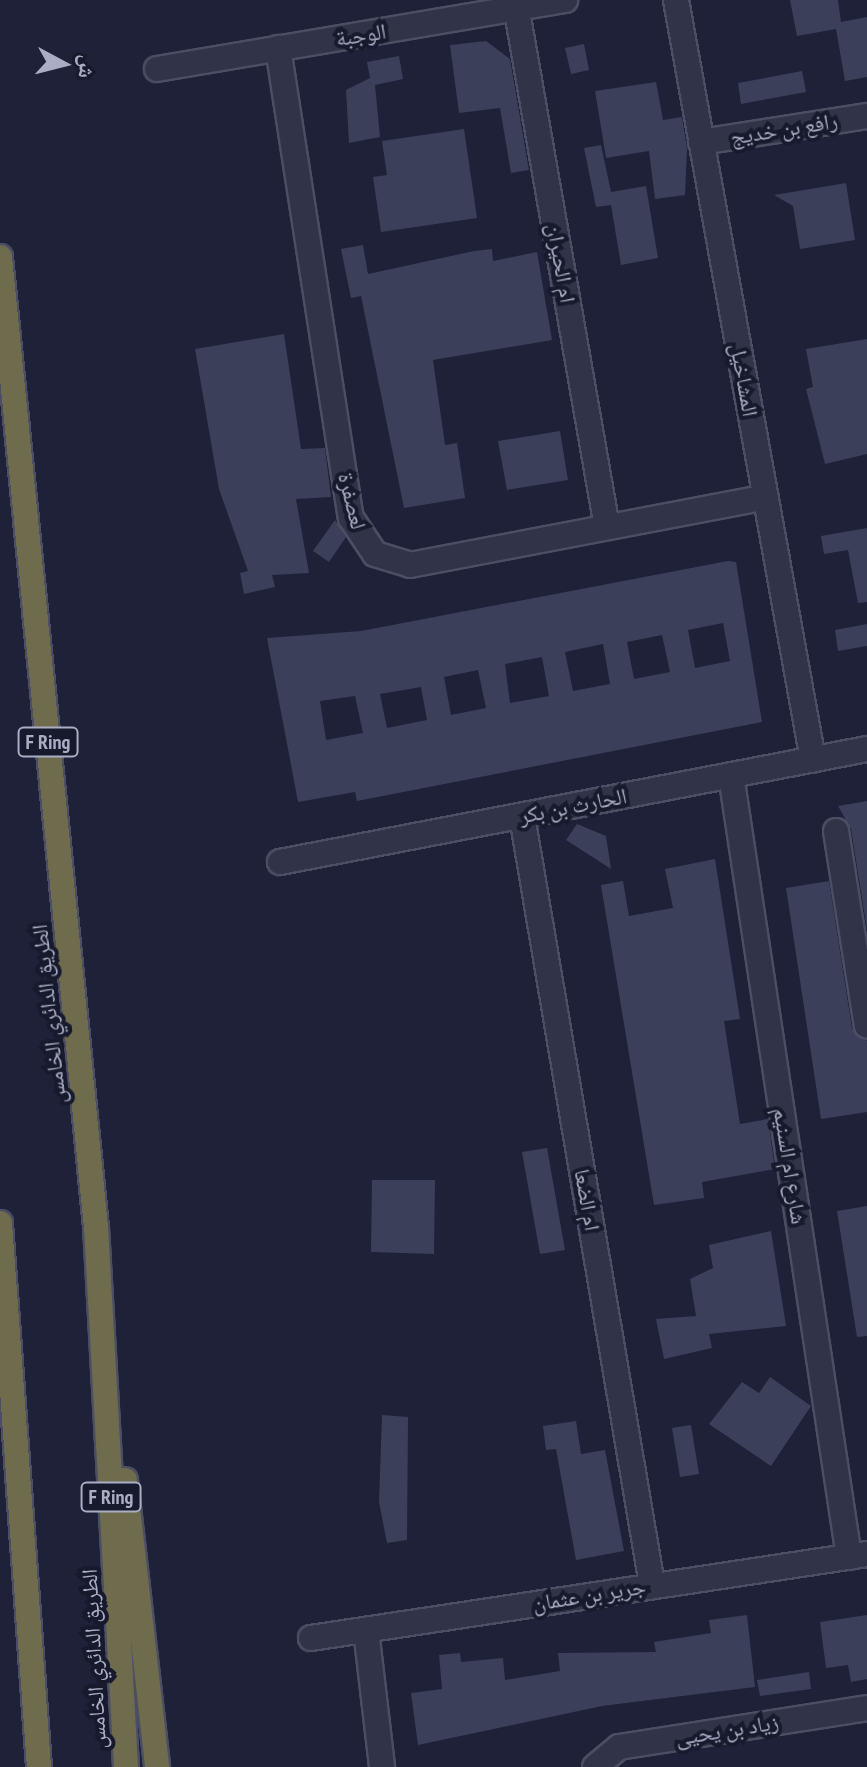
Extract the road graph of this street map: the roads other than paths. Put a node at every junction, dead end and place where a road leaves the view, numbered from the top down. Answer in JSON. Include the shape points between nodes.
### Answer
{"nodes":[{"id":1,"x":565,"y":0,"type":"edge"},
{"id":2,"x":676,"y":0,"type":"edge"},
{"id":3,"x":516,"y":5,"type":"edge"},
{"id":4,"x":278,"y":48,"type":"junction"},
{"id":5,"x":157,"y":69,"type":"dead end"},
{"id":6,"x":867,"y":116,"type":"edge"},
{"id":7,"x":701,"y":142,"type":"junction"},
{"id":8,"x":0,"y":257,"type":"edge"},
{"id":9,"x":766,"y":497,"type":"junction"},
{"id":10,"x":607,"y":527,"type":"junction"},
{"id":11,"x":867,"y":749,"type":"edge"},
{"id":12,"x":813,"y":760,"type":"junction"},
{"id":13,"x":731,"y":775,"type":"junction"},
{"id":14,"x":522,"y":816,"type":"junction"},
{"id":15,"x":836,"y":831,"type":"dead end"},
{"id":16,"x":280,"y":862,"type":"dead end"},
{"id":17,"x":867,"y":1026,"type":"edge"},
{"id":18,"x":0,"y":1223,"type":"edge"},
{"id":19,"x":96,"y":1227,"type":"junction"},
{"id":20,"x":858,"y":1555,"type":"edge"},
{"id":21,"x":652,"y":1585,"type":"junction"},
{"id":22,"x":366,"y":1630,"type":"junction"},
{"id":23,"x":311,"y":1638,"type":"dead end"},
{"id":24,"x":867,"y":1708,"type":"edge"},
{"id":25,"x":39,"y":1767,"type":"edge"},
{"id":26,"x":126,"y":1767,"type":"edge"},
{"id":27,"x":157,"y":1767,"type":"edge"},
{"id":28,"x":382,"y":1767,"type":"edge"},
{"id":29,"x":595,"y":1767,"type":"edge"}],
"edges":[{"from":1,"to":3,"type":"street","name":"الوجبة"},
{"from":2,"to":7,"type":"street","name":"المشاخيل"},
{"from":3,"to":4,"type":"street","name":"الوجبة"},
{"from":3,"to":10,"type":"street","name":"ام الحيران"},
{"from":4,"to":5,"type":"street","name":"الوجبة"},
{"from":4,"to":10,"type":"street","name":"لعصفرة","via":[[351,518],[361,541],[388,561],[410,565]]},
{"from":6,"to":7,"type":"street","name":"رافع بن خديج"},
{"from":7,"to":9,"type":"street","name":"المشاخيل"},
{"from":8,"to":19,"type":"highway","name":"الطريق الدائري الخامس","number":"F Ring"},
{"from":9,"to":10,"type":"street","name":"لعصفرة"},
{"from":9,"to":12,"type":"street","name":"المشاخيل"},
{"from":11,"to":12,"type":"street","name":"الحارث بن بكر"},
{"from":12,"to":13,"type":"street","name":"الحارث بن بكر"},
{"from":13,"to":14,"type":"street","name":"الحارث بن بكر"},
{"from":13,"to":20,"type":"street","name":"شارع ام السنيم"},
{"from":14,"to":16,"type":"street","name":"الحارث بن بكر"},
{"from":14,"to":21,"type":"street","name":"ام الضعا"},
{"from":15,"to":17,"type":"street"},
{"from":18,"to":25,"type":"highway"},
{"from":19,"to":26,"type":"highway","name":"الطريق الدائري الخامس","number":"F Ring"},
{"from":19,"to":27,"type":"highway"},
{"from":20,"to":21,"type":"street","name":"جرير بن عثمان"},
{"from":21,"to":22,"type":"street","name":"جرير بن عثمان"},
{"from":22,"to":23,"type":"street","name":"جرير بن عثمان"},
{"from":22,"to":28,"type":"street"},
{"from":24,"to":29,"type":"street","name":"زياد بن يحيى","via":[[619,1747]]}]}
